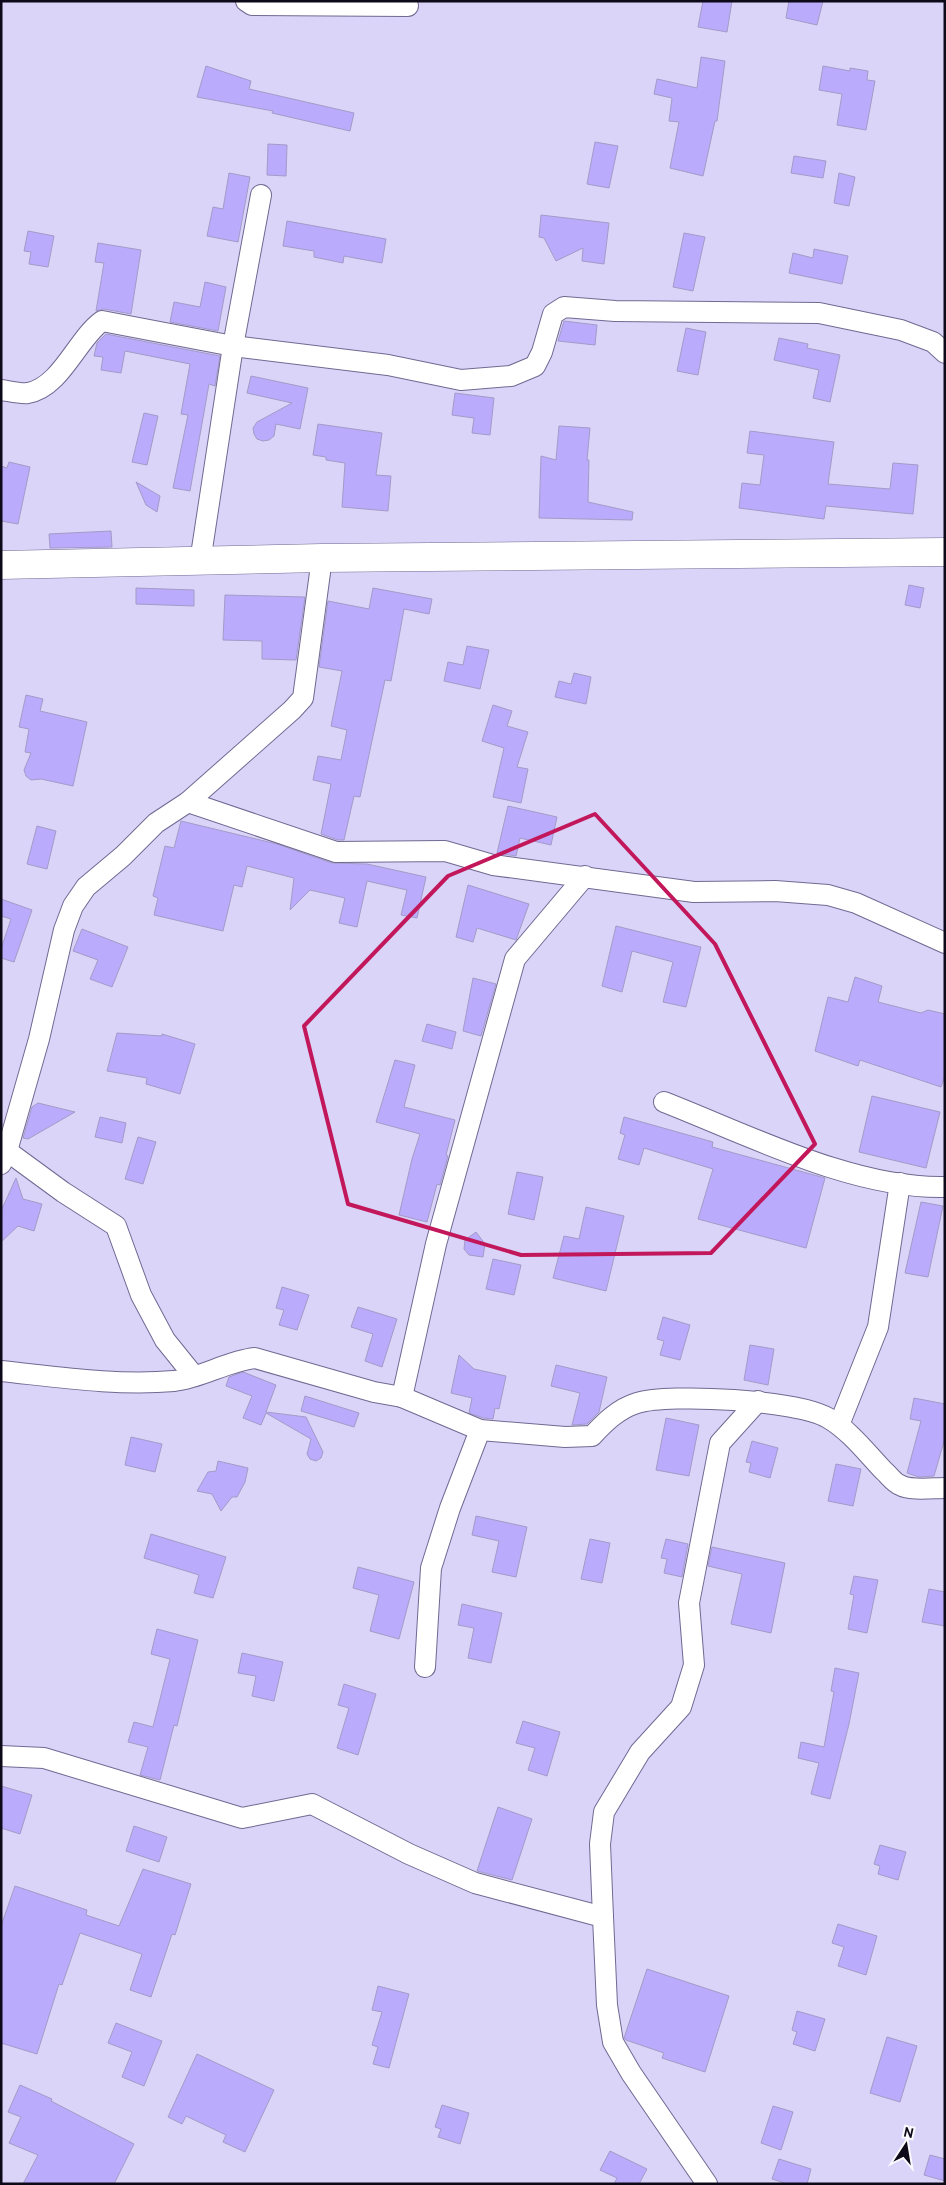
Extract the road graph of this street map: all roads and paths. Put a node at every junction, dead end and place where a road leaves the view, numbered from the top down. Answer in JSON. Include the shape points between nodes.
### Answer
{"nodes":[{"id":1,"x":246,"y":1,"type":"edge"},
{"id":2,"x":408,"y":6,"type":"dead end"},
{"id":3,"x":261,"y":195,"type":"dead end"},
{"id":4,"x":233,"y":346,"type":"junction"},
{"id":5,"x":945,"y":352,"type":"edge"},
{"id":6,"x":1,"y":390,"type":"edge"},
{"id":7,"x":945,"y":552,"type":"edge"},
{"id":8,"x":322,"y":558,"type":"junction"},
{"id":9,"x":200,"y":562,"type":"junction"},
{"id":10,"x":1,"y":565,"type":"edge"},
{"id":11,"x":188,"y":802,"type":"junction"},
{"id":12,"x":585,"y":876,"type":"junction"},
{"id":13,"x":945,"y":943,"type":"edge"},
{"id":14,"x":664,"y":1102,"type":"dead end"},
{"id":15,"x":4,"y":1158,"type":"edge"},
{"id":16,"x":900,"y":1183,"type":"junction"},
{"id":17,"x":945,"y":1186,"type":"edge"},
{"id":18,"x":1,"y":1371,"type":"edge"},
{"id":19,"x":194,"y":1376,"type":"junction"},
{"id":20,"x":402,"y":1397,"type":"junction"},
{"id":21,"x":758,"y":1401,"type":"junction"},
{"id":22,"x":839,"y":1425,"type":"junction"},
{"id":23,"x":480,"y":1430,"type":"junction"},
{"id":24,"x":945,"y":1488,"type":"edge"},
{"id":25,"x":425,"y":1667,"type":"dead end"},
{"id":26,"x":1,"y":1756,"type":"edge"},
{"id":27,"x":602,"y":1917,"type":"junction"},
{"id":28,"x":707,"y":2184,"type":"edge"}],
"edges":[{"from":1,"to":2,"type":"street","via":[[252,5]]},
{"from":3,"to":4,"type":"street"},
{"from":4,"to":5,"type":"street","via":[[388,366],[461,380],[511,376],[535,366],[553,314],[564,307],[614,311],[819,313],[901,330],[933,342]]},
{"from":4,"to":6,"type":"street","via":[[102,321],[93,327],[62,369],[41,388],[27,393]]},
{"from":4,"to":9,"type":"street"},
{"from":7,"to":8,"type":"main road"},
{"from":8,"to":9,"type":"main road"},
{"from":8,"to":11,"type":"street","via":[[303,698]]},
{"from":9,"to":10,"type":"main road"},
{"from":11,"to":12,"type":"street","via":[[336,852],[446,851],[493,865]]},
{"from":11,"to":15,"type":"street","via":[[156,824],[86,887],[73,906]]},
{"from":12,"to":13,"type":"street","via":[[694,892],[776,891],[828,895],[856,903]]},
{"from":12,"to":20,"type":"street","via":[[515,960],[436,1244]]},
{"from":14,"to":16,"type":"street","via":[[859,1177]]},
{"from":15,"to":19,"type":"street","via":[[116,1226],[141,1295],[165,1340]]},
{"from":16,"to":17,"type":"street"},
{"from":16,"to":22,"type":"street","via":[[878,1328]]},
{"from":18,"to":19,"type":"street","via":[[84,1380],[152,1382]]},
{"from":19,"to":20,"type":"street","via":[[255,1358]]},
{"from":20,"to":23,"type":"street"},
{"from":21,"to":22,"type":"street","via":[[812,1411]]},
{"from":21,"to":23,"type":"street","via":[[639,1402],[609,1418],[592,1436]]},
{"from":21,"to":27,"type":"street","via":[[720,1443],[689,1603],[694,1665],[681,1707],[640,1752],[604,1812],[600,1844]]},
{"from":22,"to":24,"type":"street","via":[[900,1486]]},
{"from":23,"to":25,"type":"street","via":[[431,1568]]},
{"from":26,"to":27,"type":"street","via":[[44,1758],[242,1818],[312,1804],[408,1854],[475,1883]]},
{"from":27,"to":28,"type":"street","via":[[607,2005],[613,2042]]}]}
